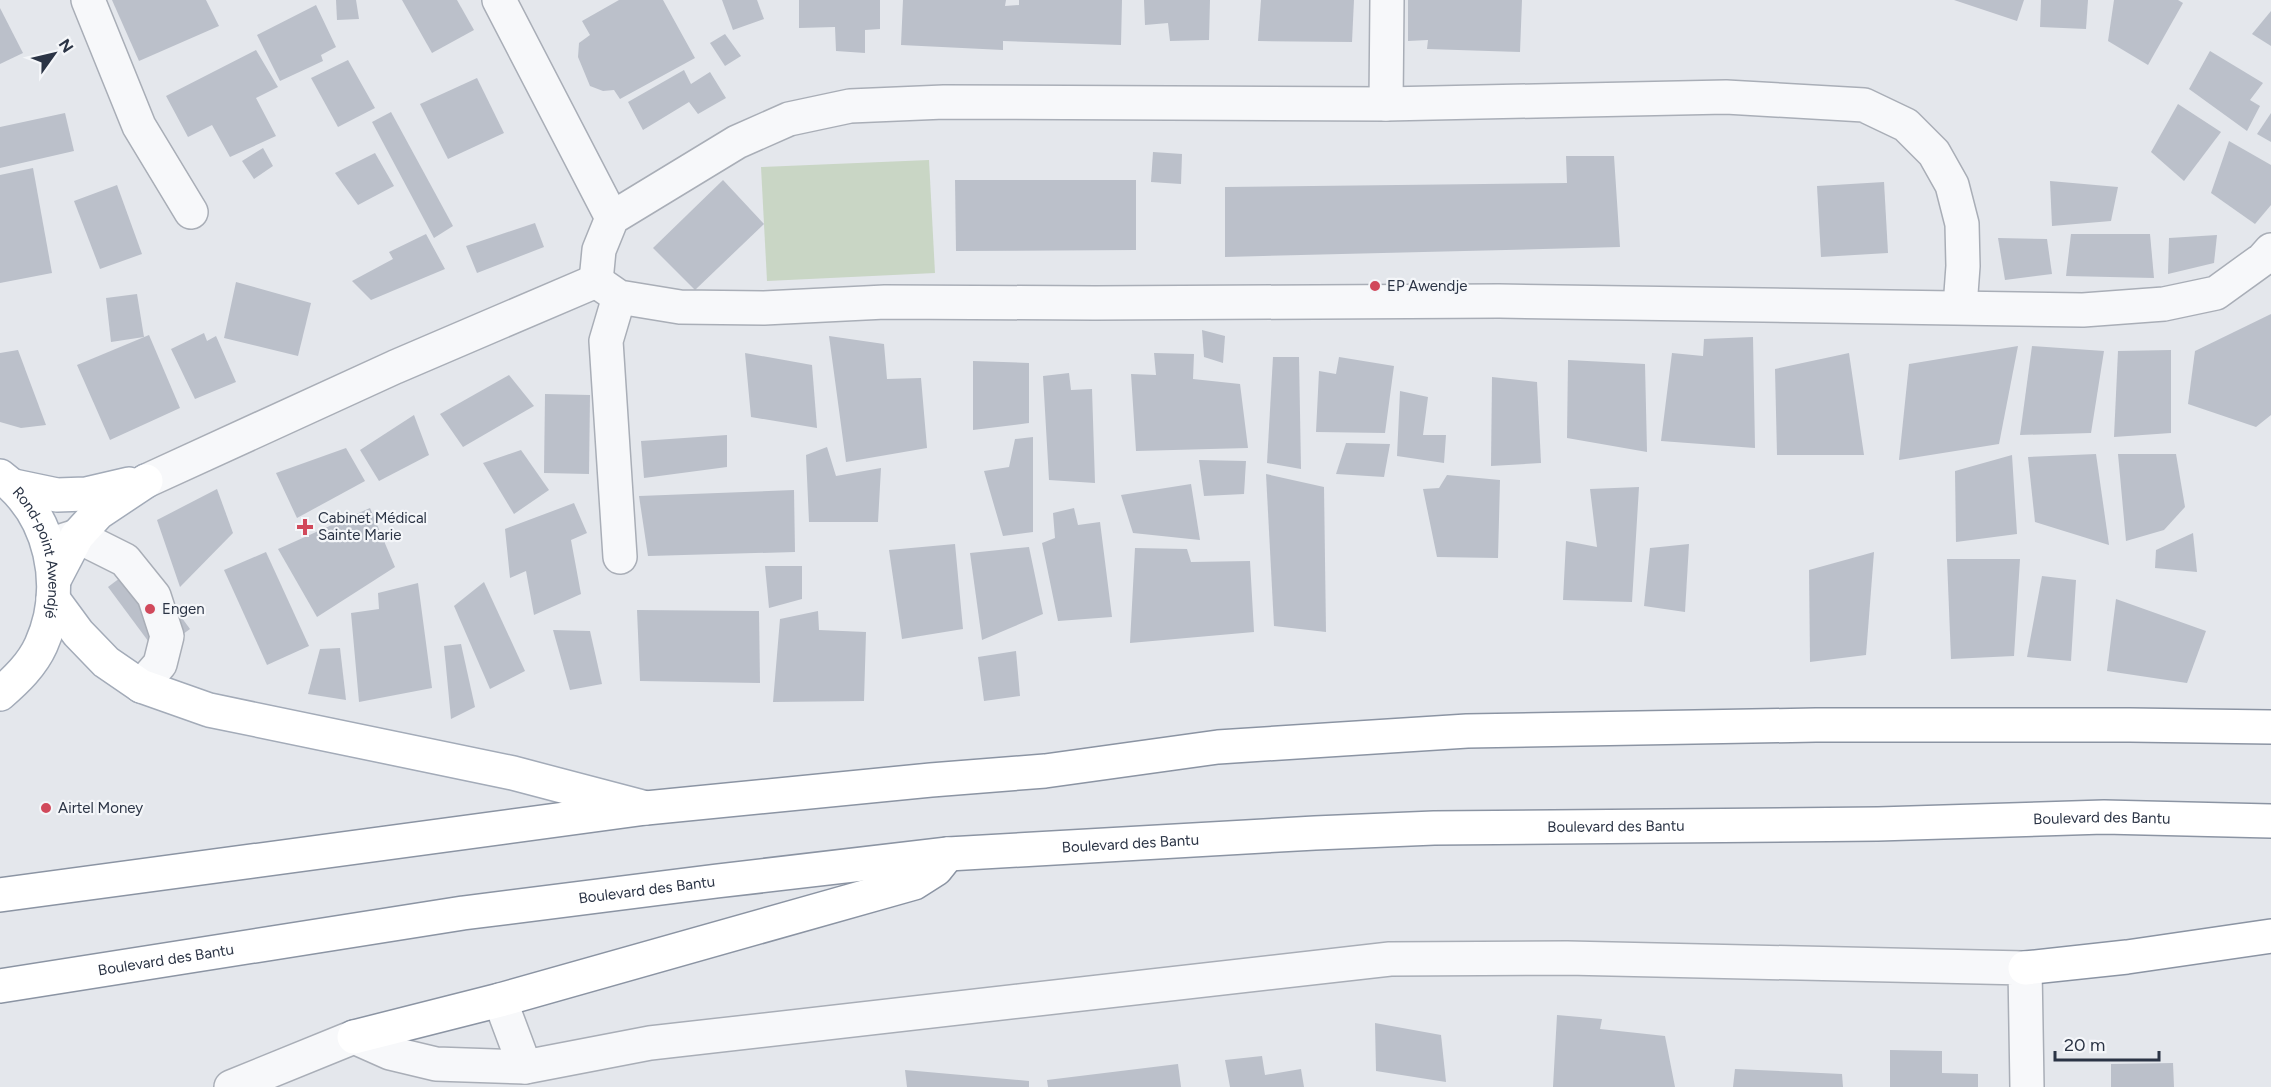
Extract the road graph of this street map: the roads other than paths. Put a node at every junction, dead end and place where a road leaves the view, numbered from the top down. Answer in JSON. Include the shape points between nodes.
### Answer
{"nodes":[{"id":1,"x":88,"y":0,"type":"edge"},
{"id":2,"x":499,"y":0,"type":"edge"},
{"id":3,"x":1387,"y":0,"type":"edge"},
{"id":4,"x":1386,"y":104,"type":"junction"},
{"id":5,"x":191,"y":212,"type":"dead end"},
{"id":6,"x":612,"y":218,"type":"junction"},
{"id":7,"x":2271,"y":250,"type":"edge"},
{"id":8,"x":607,"y":289,"type":"junction"},
{"id":9,"x":1959,"y":307,"type":"junction"},
{"id":10,"x":7,"y":481,"type":"edge"},
{"id":11,"x":146,"y":481,"type":"junction"},
{"id":12,"x":63,"y":541,"type":"junction"},
{"id":13,"x":620,"y":557,"type":"dead end"},
{"id":14,"x":53,"y":589,"type":"junction"},
{"id":15,"x":141,"y":686,"type":"junction"},
{"id":16,"x":0,"y":694,"type":"edge"},
{"id":17,"x":2271,"y":727,"type":"edge"},
{"id":18,"x":646,"y":808,"type":"junction"},
{"id":19,"x":2271,"y":821,"type":"edge"},
{"id":20,"x":948,"y":854,"type":"junction"},
{"id":21,"x":0,"y":895,"type":"edge"},
{"id":22,"x":2271,"y":936,"type":"edge"},
{"id":23,"x":2025,"y":968,"type":"junction"},
{"id":24,"x":0,"y":986,"type":"edge"},
{"id":25,"x":500,"y":1000,"type":"junction"},
{"id":26,"x":354,"y":1037,"type":"junction"},
{"id":27,"x":525,"y":1067,"type":"junction"},
{"id":28,"x":231,"y":1087,"type":"edge"},
{"id":29,"x":2027,"y":1087,"type":"edge"}],
"edges":[{"from":1,"to":5,"type":"street","via":[[139,126]]},
{"from":2,"to":6,"type":"street"},
{"from":3,"to":4,"type":"street"},
{"from":4,"to":6,"type":"street","via":[[944,102],[850,106],[789,119],[736,142]]},
{"from":4,"to":9,"type":"street","via":[[1726,97],[1864,105],[1906,125],[1934,153],[1952,185],[1962,224]]},
{"from":6,"to":8,"type":"street","via":[[599,250]]},
{"from":7,"to":9,"type":"street","via":[[2216,293],[2164,304],[2083,310]]},
{"from":8,"to":9,"type":"street","via":[[680,308],[885,302],[1499,301]]},
{"from":8,"to":11,"type":"street","via":[[395,367]]},
{"from":8,"to":13,"type":"street","via":[[606,341]]},
{"from":10,"to":11,"type":"main road","via":[[57,495],[86,494]]},
{"from":10,"to":12,"type":"main road","name":"Rond-point Awendjé"},
{"from":11,"to":12,"type":"main road"},
{"from":12,"to":14,"type":"main road","name":"Rond-point Awendjé"},
{"from":12,"to":15,"type":"street","via":[[125,560],[154,596],[167,636],[160,664]]},
{"from":14,"to":15,"type":"main road","via":[[78,633],[106,662]]},
{"from":14,"to":16,"type":"main road","name":"Rond-point Awendjé","via":[[51,614],[40,646],[21,674]]},
{"from":15,"to":18,"type":"main road","via":[[209,710],[513,773]]},
{"from":17,"to":18,"type":"main road","via":[[1816,724],[1467,731],[1218,747],[1045,771]]},
{"from":18,"to":21,"type":"main road"},
{"from":19,"to":20,"type":"main road","name":"Boulevard des Bantu","via":[[2104,817],[1878,824],[1434,828]]},
{"from":20,"to":24,"type":"main road","name":"Boulevard des Bantu","via":[[463,913]]},
{"from":20,"to":25,"type":"main road","via":[[914,883]]},
{"from":22,"to":23,"type":"main road"},
{"from":23,"to":27,"type":"street","via":[[1567,958],[1390,959],[662,1042]]},
{"from":23,"to":29,"type":"street"},
{"from":25,"to":26,"type":"main road"},
{"from":25,"to":27,"type":"street"},
{"from":26,"to":27,"type":"street","via":[[390,1053],[436,1064]]},
{"from":26,"to":28,"type":"street"}]}
